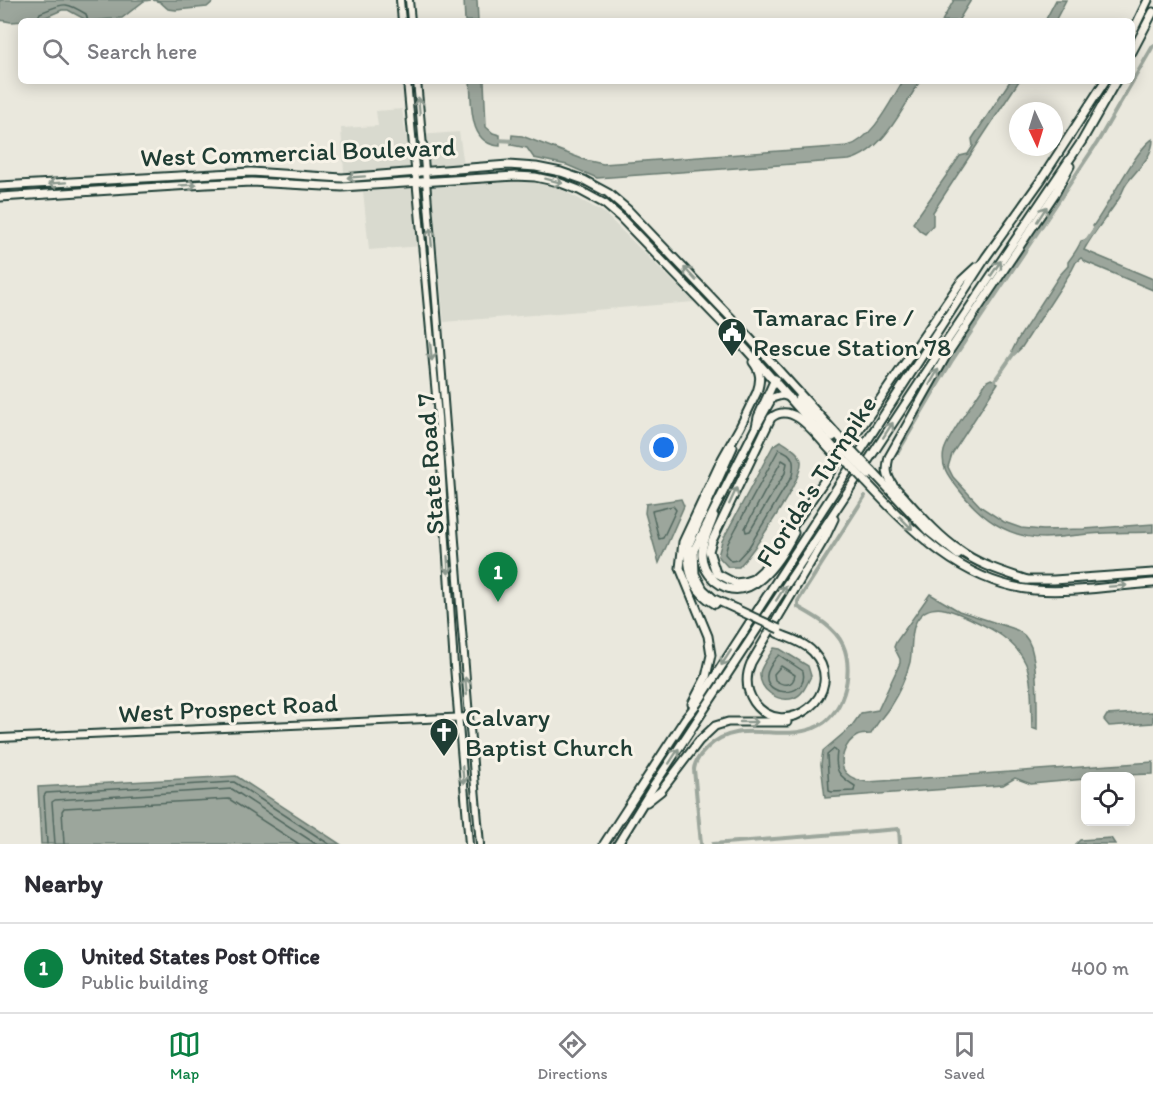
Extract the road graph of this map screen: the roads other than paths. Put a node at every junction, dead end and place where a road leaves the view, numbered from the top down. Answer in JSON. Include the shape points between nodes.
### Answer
{"nodes":[{"id":1,"x":400,"y":0,"type":"edge"},
{"id":2,"x":409,"y":0,"type":"edge"},
{"id":3,"x":1148,"y":0,"type":"edge"},
{"id":4,"x":1153,"y":12,"type":"edge"},
{"id":5,"x":402,"y":18,"type":"edge"},
{"id":6,"x":411,"y":18,"type":"edge"},
{"id":7,"x":1135,"y":27,"type":"edge"},
{"id":8,"x":1135,"y":46,"type":"edge"},
{"id":9,"x":407,"y":84,"type":"edge"},
{"id":10,"x":417,"y":84,"type":"edge"},
{"id":11,"x":1103,"y":84,"type":"edge"},
{"id":12,"x":1114,"y":84,"type":"edge"},
{"id":13,"x":1082,"y":141,"type":"junction"},
{"id":14,"x":426,"y":172,"type":"junction"},
{"id":15,"x":415,"y":173,"type":"junction"},
{"id":16,"x":426,"y":182,"type":"junction"},
{"id":17,"x":416,"y":183,"type":"junction"},
{"id":18,"x":0,"y":186,"type":"edge"},
{"id":19,"x":0,"y":197,"type":"edge"},
{"id":20,"x":986,"y":257,"type":"junction"},
{"id":21,"x":429,"y":323,"type":"junction"},
{"id":22,"x":440,"y":334,"type":"junction"},
{"id":23,"x":736,"y":338,"type":"junction"},
{"id":24,"x":770,"y":360,"type":"junction"},
{"id":25,"x":775,"y":381,"type":"junction"},
{"id":26,"x":757,"y":392,"type":"junction"},
{"id":27,"x":791,"y":398,"type":"junction"},
{"id":28,"x":436,"y":405,"type":"junction"},
{"id":29,"x":446,"y":416,"type":"junction"},
{"id":30,"x":438,"y":417,"type":"junction"},
{"id":31,"x":740,"y":427,"type":"junction"},
{"id":32,"x":756,"y":427,"type":"junction"},
{"id":33,"x":448,"y":431,"type":"junction"},
{"id":34,"x":837,"y":446,"type":"junction"},
{"id":35,"x":867,"y":478,"type":"junction"},
{"id":36,"x":842,"y":500,"type":"junction"},
{"id":37,"x":445,"y":507,"type":"junction"},
{"id":38,"x":716,"y":509,"type":"junction"},
{"id":39,"x":454,"y":514,"type":"junction"},
{"id":40,"x":803,"y":515,"type":"junction"},
{"id":41,"x":1153,"y":573,"type":"edge"},
{"id":42,"x":1027,"y":580,"type":"junction"},
{"id":43,"x":1153,"y":583,"type":"edge"},
{"id":44,"x":450,"y":594,"type":"junction"},
{"id":45,"x":460,"y":607,"type":"junction"},
{"id":46,"x":735,"y":611,"type":"junction"},
{"id":47,"x":778,"y":631,"type":"junction"},
{"id":48,"x":458,"y":717,"type":"junction"},
{"id":49,"x":469,"y":719,"type":"junction"},
{"id":50,"x":685,"y":719,"type":"junction"},
{"id":51,"x":0,"y":738,"type":"edge"},
{"id":52,"x":642,"y":805,"type":"junction"},
{"id":53,"x":469,"y":844,"type":"edge"},
{"id":54,"x":480,"y":844,"type":"edge"},
{"id":55,"x":604,"y":844,"type":"edge"},
{"id":56,"x":618,"y":844,"type":"edge"}],
"edges":[{"from":1,"to":5,"type":"main road"},
{"from":2,"to":6,"type":"main road"},
{"from":3,"to":7,"type":"highway"},
{"from":4,"to":8,"type":"highway"},
{"from":9,"to":15,"type":"main road","name":"State Road 7"},
{"from":14,"to":10,"type":"main road","name":"State Road 7","one_way":true},
{"from":11,"to":20,"type":"highway","name":"Florida's Turnpike"},
{"from":12,"to":13,"type":"highway","name":"Florida's Turnpike"},
{"from":36,"to":13,"type":"highway","name":"Florida's Turnpike","one_way":true},
{"from":42,"to":13,"type":"highway","one_way":true,"via":[[982,564],[959,550],[893,485],[886,469],[946,356],[1056,192]]},
{"from":14,"to":15,"type":"highway","name":"West Commercial Boulevard"},
{"from":14,"to":16,"type":"main road","name":"State Road 7"},
{"from":24,"to":14,"type":"highway","name":"West Commercial Boulevard","one_way":true,"via":[[636,218],[592,184],[536,166]]},
{"from":15,"to":17,"type":"main road","name":"State Road 7"},
{"from":15,"to":18,"type":"highway","name":"West Commercial Boulevard","one_way":true,"via":[[342,178],[215,173]]},
{"from":16,"to":17,"type":"highway","name":"West Commercial Boulevard"},
{"from":22,"to":16,"type":"main road","name":"State Road 7","one_way":true},
{"from":16,"to":23,"type":"highway","name":"West Commercial Boulevard","one_way":true,"via":[[536,177],[579,190],[620,217]]},
{"from":19,"to":17,"type":"highway","name":"West Commercial Boulevard","one_way":true,"via":[[246,182],[342,187]]},
{"from":17,"to":21,"type":"main road","name":"State Road 7"},
{"from":20,"to":40,"type":"highway","via":[[962,280]]},
{"from":20,"to":50,"type":"highway","name":"Florida's Turnpike","one_way":true},
{"from":21,"to":22,"type":"main road"},
{"from":21,"to":28,"type":"main road","name":"State Road 7","one_way":true},
{"from":22,"to":29,"type":"main road","name":"State Road 7"},
{"from":23,"to":25,"type":"highway","name":"West Commercial Boulevard"},
{"from":23,"to":26,"type":"highway","via":[[760,372]]},
{"from":24,"to":25,"type":"highway"},
{"from":24,"to":34,"type":"highway","name":"West Commercial Boulevard"},
{"from":25,"to":26,"type":"highway"},
{"from":25,"to":27,"type":"highway","name":"West Commercial Boulevard"},
{"from":25,"to":32,"type":"highway"},
{"from":25,"to":34,"type":"highway","via":[[783,384]]},
{"from":26,"to":31,"type":"highway"},
{"from":27,"to":32,"type":"highway","via":[[772,398]]},
{"from":27,"to":34,"type":"highway","name":"West Commercial Boulevard"},
{"from":28,"to":29,"type":"main road"},
{"from":28,"to":30,"type":"main road","name":"State Road 7"},
{"from":29,"to":33,"type":"main road","name":"State Road 7"},
{"from":30,"to":33,"type":"main road"},
{"from":30,"to":37,"type":"main road","name":"State Road 7"},
{"from":31,"to":46,"type":"highway","via":[[689,544],[687,558],[693,583],[705,598]]},
{"from":31,"to":50,"type":"highway","via":[[693,519],[680,556],[683,578],[708,636],[711,655],[706,677]]},
{"from":32,"to":38,"type":"highway"},
{"from":33,"to":39,"type":"main road","name":"State Road 7"},
{"from":34,"to":35,"type":"highway","name":"West Commercial Boulevard","bridge":true},
{"from":34,"to":35,"type":"highway","name":"West Commercial Boulevard","bridge":true},
{"from":40,"to":34,"type":"highway","one_way":true,"via":[[753,579],[735,583],[716,573],[709,551],[712,541],[771,418],[780,412],[795,414]]},
{"from":35,"to":42,"type":"highway","name":"West Commercial Boulevard","via":[[888,489],[928,531],[964,558],[986,570]]},
{"from":35,"to":43,"type":"highway","name":"West Commercial Boulevard","one_way":true,"via":[[910,528],[939,552],[993,581],[1050,590]]},
{"from":36,"to":47,"type":"highway","via":[[825,538],[747,672],[749,692],[757,706],[772,715],[789,717],[805,712],[818,700],[823,686],[822,668],[813,651]]},
{"from":52,"to":36,"type":"highway","name":"Florida's Turnpike","one_way":true},
{"from":37,"to":39,"type":"main road"},
{"from":37,"to":44,"type":"main road","name":"State Road 7","one_way":true},
{"from":38,"to":40,"type":"highway","via":[[704,544],[703,562],[714,580],[737,589],[754,585],[765,577]]},
{"from":38,"to":46,"type":"highway","via":[[694,550],[695,574],[703,589]]},
{"from":39,"to":45,"type":"main road","name":"State Road 7"},
{"from":41,"to":42,"type":"highway","name":"West Commercial Boulevard"},
{"from":44,"to":45,"type":"main road"},
{"from":44,"to":48,"type":"main road","name":"State Road 7"},
{"from":49,"to":45,"type":"main road","name":"State Road 7","one_way":true},
{"from":46,"to":47,"type":"highway","bridge":true},
{"from":52,"to":47,"type":"highway","one_way":true,"via":[[661,791],[715,726],[728,722],[789,722],[818,707],[827,690],[823,658],[810,643]]},
{"from":48,"to":49,"type":"main road","name":"West Prospect Road"},
{"from":48,"to":51,"type":"main road","name":"West Prospect Road"},
{"from":48,"to":53,"type":"main road","name":"State Road 7","one_way":true},
{"from":49,"to":54,"type":"main road","name":"State Road 7"},
{"from":50,"to":55,"type":"highway","name":"Florida's Turnpike"},
{"from":52,"to":56,"type":"highway","name":"Florida's Turnpike"}]}
